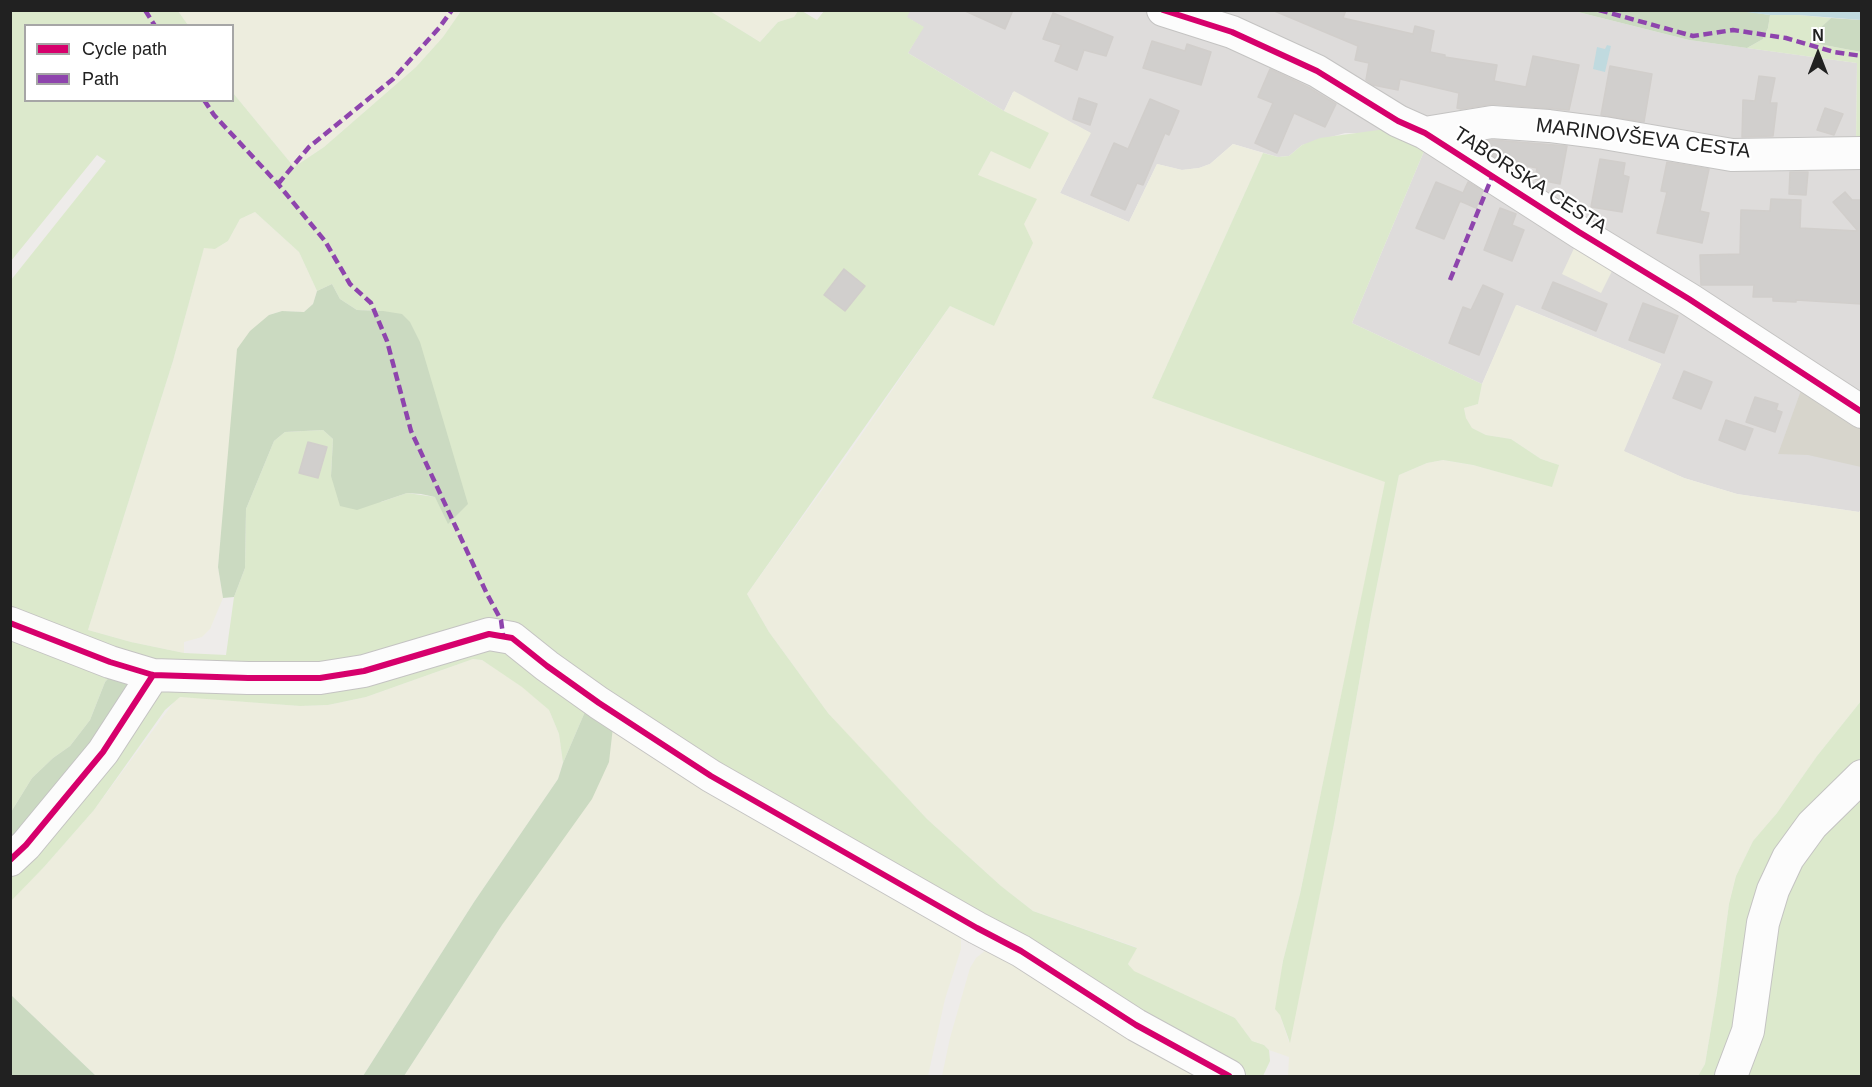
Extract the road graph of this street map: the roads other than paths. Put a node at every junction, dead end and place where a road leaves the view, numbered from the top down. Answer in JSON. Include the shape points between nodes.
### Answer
{"nodes":[{"id":1,"x":1163,"y":10,"type":"edge"},
{"id":2,"x":1425,"y":133,"type":"junction"},
{"id":3,"x":1862,"y":153,"type":"edge"},
{"id":4,"x":1862,"y":412,"type":"edge"},
{"id":5,"x":10,"y":623,"type":"edge"},
{"id":6,"x":153,"y":675,"type":"junction"},
{"id":7,"x":1862,"y":776,"type":"edge"},
{"id":8,"x":10,"y":860,"type":"edge"},
{"id":9,"x":1229,"y":1077,"type":"edge"},
{"id":10,"x":1731,"y":1077,"type":"edge"}],
"edges":[{"from":1,"to":2,"type":"street","name":"TABORSKA CESTA","via":[[1232,32],[1317,71],[1398,121]]},
{"from":2,"to":3,"type":"street","name":"MARINOVŠEVA CESTA","via":[[1492,122],[1593,131],[1732,155]]},
{"from":2,"to":4,"type":"street","name":"TABORSKA CESTA"},
{"from":5,"to":6,"type":"street"},
{"from":6,"to":8,"type":"street","via":[[103,752]]},
{"from":6,"to":9,"type":"street","via":[[320,678],[364,671],[489,634],[512,638],[599,703],[711,776],[1021,951],[1136,1025]]},
{"from":7,"to":10,"type":"street","via":[[1812,825],[1788,858],[1773,890],[1762,923],[1748,1031]]}]}
